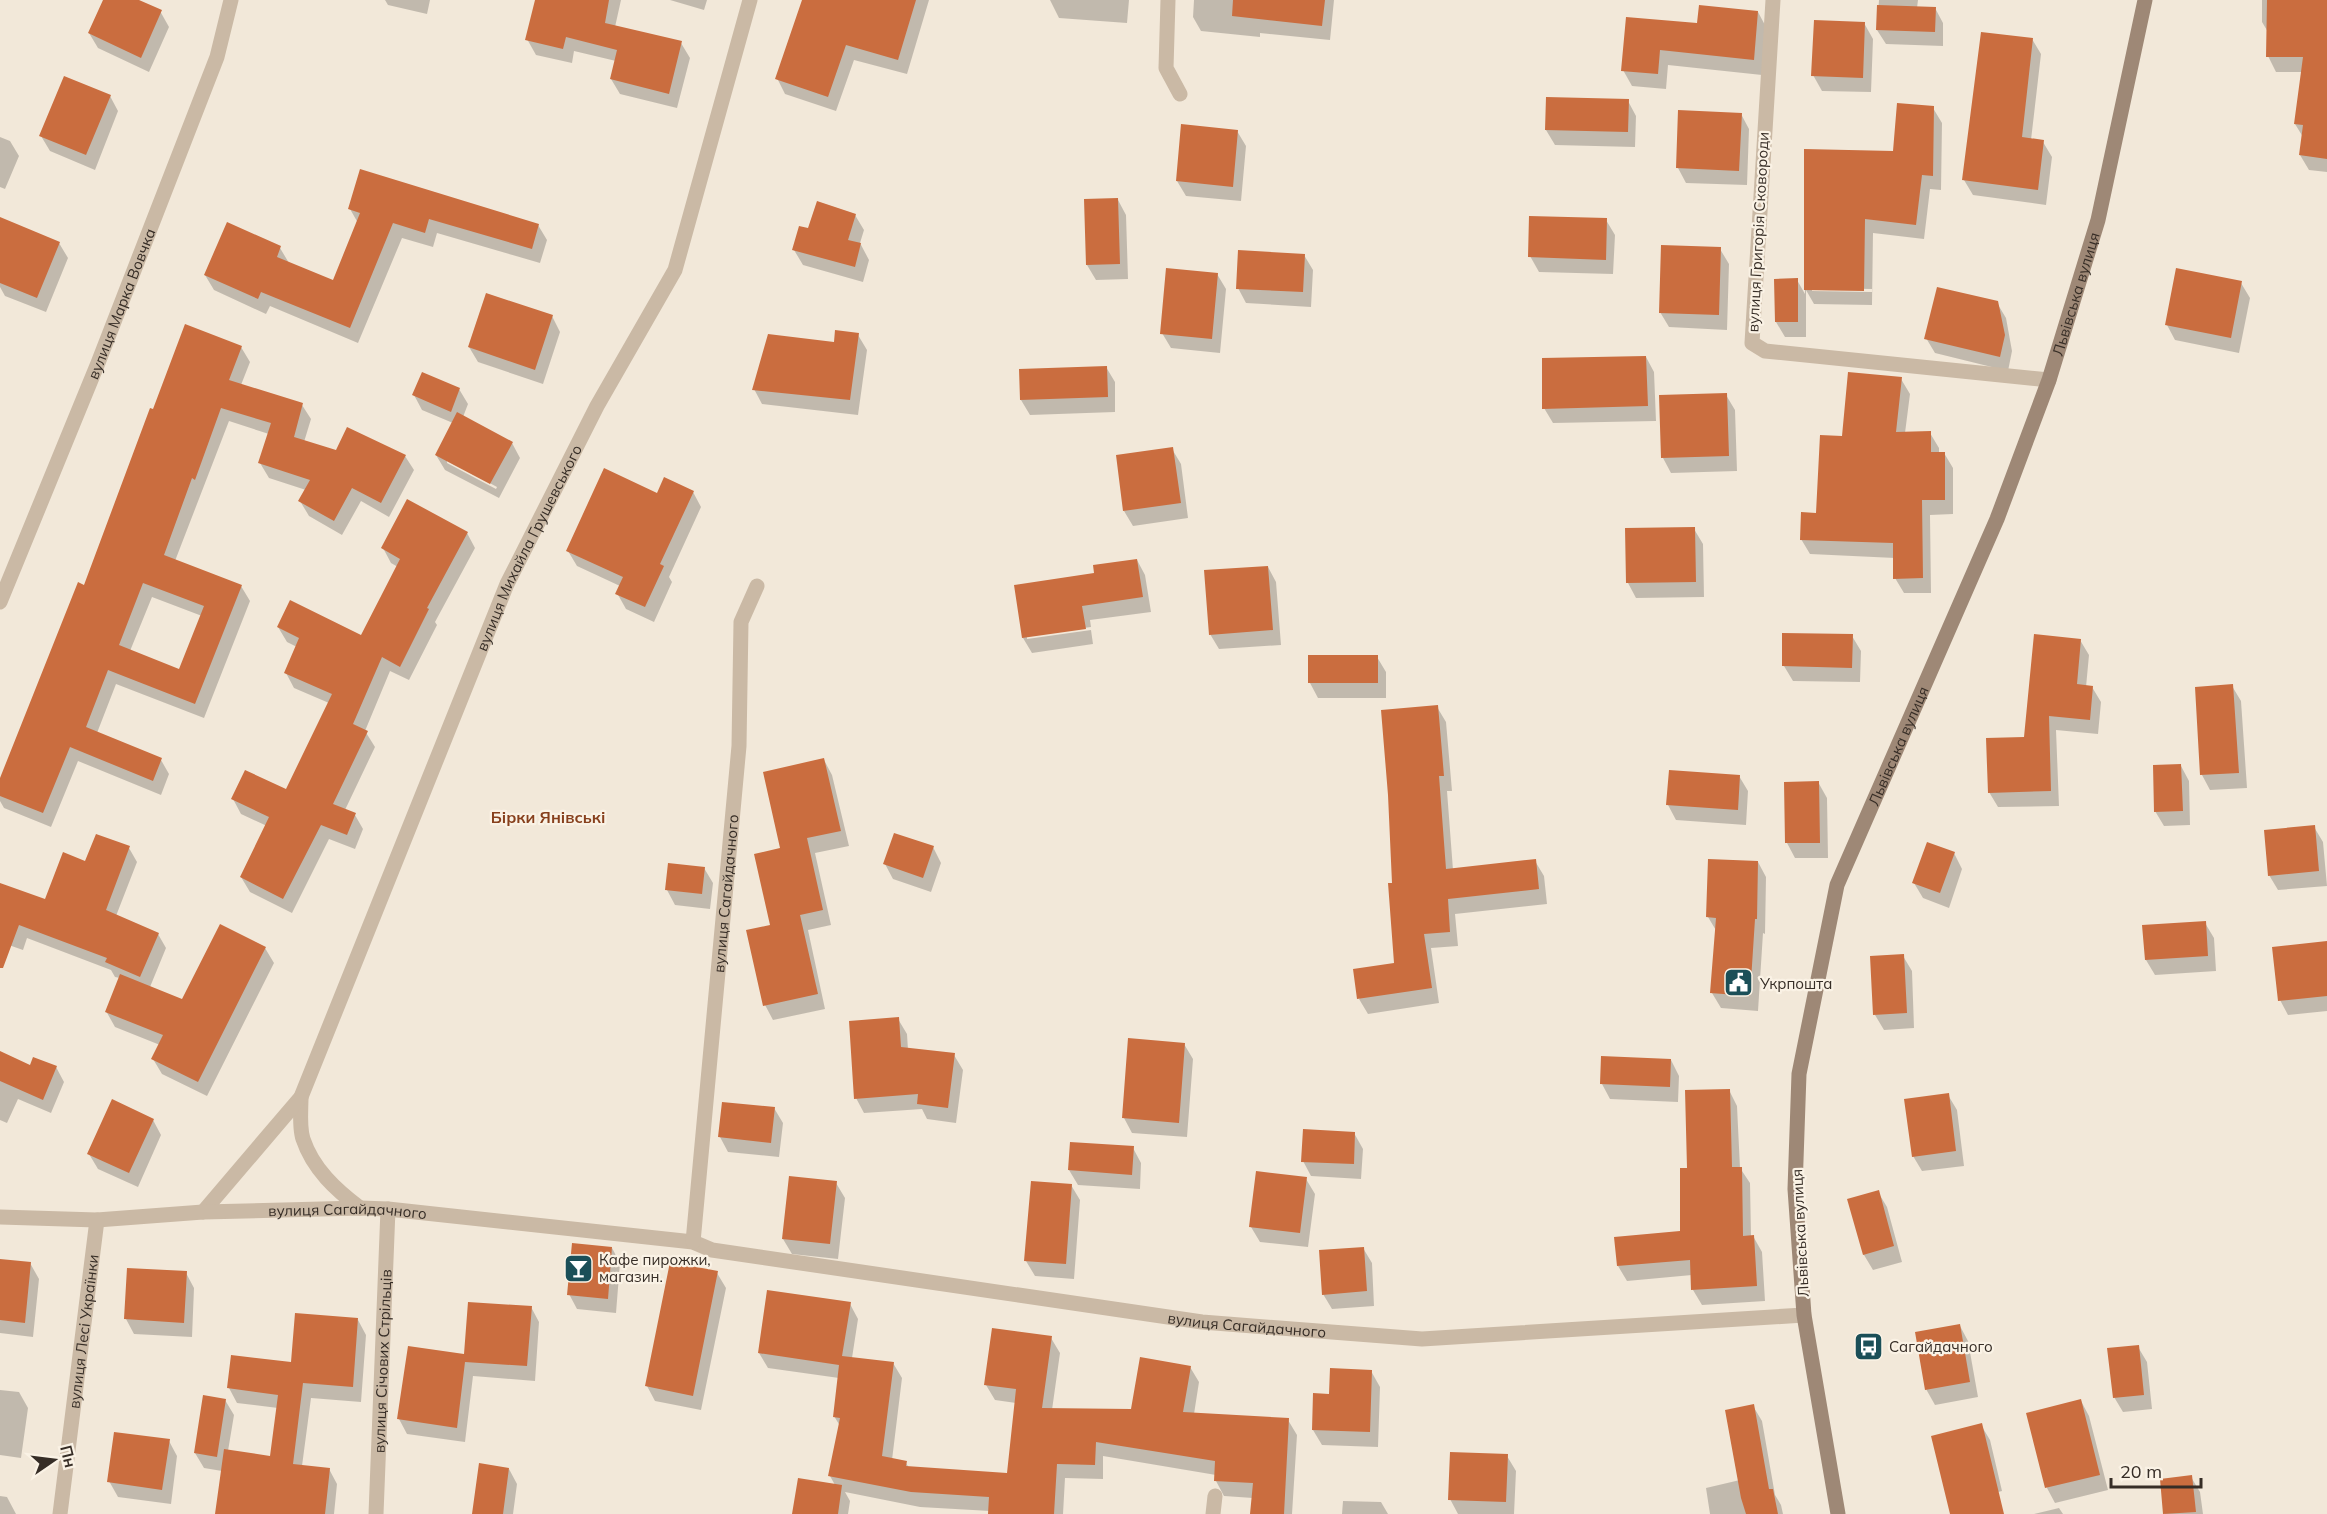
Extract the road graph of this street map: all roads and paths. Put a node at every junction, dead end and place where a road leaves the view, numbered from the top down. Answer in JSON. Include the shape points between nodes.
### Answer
{"nodes":[{"id":1,"x":231,"y":0,"type":"edge"},
{"id":2,"x":750,"y":0,"type":"edge"},
{"id":3,"x":1168,"y":0,"type":"edge"},
{"id":4,"x":1773,"y":0,"type":"edge"},
{"id":5,"x":2145,"y":0,"type":"edge"},
{"id":6,"x":1180,"y":94,"type":"dead end"},
{"id":7,"x":2049,"y":380,"type":"junction"},
{"id":8,"x":757,"y":586,"type":"dead end"},
{"id":9,"x":0,"y":602,"type":"edge"},
{"id":10,"x":301,"y":1097,"type":"junction"},
{"id":11,"x":360,"y":1208,"type":"junction"},
{"id":12,"x":388,"y":1209,"type":"junction"},
{"id":13,"x":203,"y":1212,"type":"junction"},
{"id":14,"x":0,"y":1217,"type":"edge"},
{"id":15,"x":97,"y":1220,"type":"junction"},
{"id":16,"x":693,"y":1242,"type":"junction"},
{"id":17,"x":1804,"y":1314,"type":"junction"},
{"id":18,"x":1215,"y":1496,"type":"dead end"},
{"id":19,"x":60,"y":1514,"type":"edge"},
{"id":20,"x":376,"y":1514,"type":"edge"},
{"id":21,"x":1213,"y":1514,"type":"edge"},
{"id":22,"x":1838,"y":1514,"type":"edge"}],
"edges":[{"from":1,"to":9,"type":"street","name":"вулиця Марка Вовчка","via":[[204,90]]},
{"from":2,"to":10,"type":"street","name":"вулиця Михайла Грушевського","via":[[675,270],[597,406],[507,584]]},
{"from":3,"to":6,"type":"street","via":[[1166,68]]},
{"from":4,"to":7,"type":"street","name":"вулиця Григорія Сковороди","via":[[1752,343],[1765,351]]},
{"from":5,"to":7,"type":"main road","name":"Львівська вулиця","via":[[2098,220]]},
{"from":7,"to":17,"type":"main road","name":"Львівська вулиця","via":[[1997,519],[1837,885],[1799,1074],[1795,1189]]},
{"from":8,"to":16,"type":"street","name":"вулиця Сагайдачного","via":[[741,622],[739,746]]},
{"from":10,"to":11,"type":"street","name":"вулиця Михайла Грушевського","via":[[303,1139],[317,1166],[334,1188]]},
{"from":10,"to":13,"type":"street","name":"вулиця Михайла Грушевського"},
{"from":11,"to":12,"type":"street","name":"вулиця Сагайдачного"},
{"from":11,"to":13,"type":"street","name":"вулиця Сагайдачного"},
{"from":12,"to":16,"type":"street","name":"вулиця Сагайдачного"},
{"from":12,"to":20,"type":"street","name":"вулиця Січових Стрільців"},
{"from":13,"to":15,"type":"street","name":"вулиця Сагайдачного"},
{"from":14,"to":15,"type":"street","name":"вулиця Сагайдачного"},
{"from":15,"to":19,"type":"street","name":"вулиця Лесі Українки"},
{"from":16,"to":17,"type":"street","name":"вулиця Сагайдачного","via":[[712,1250],[1202,1322],[1422,1339]]},
{"from":17,"to":22,"type":"main road","name":"Львівська вулиця"},
{"from":18,"to":21,"type":"street"}]}
